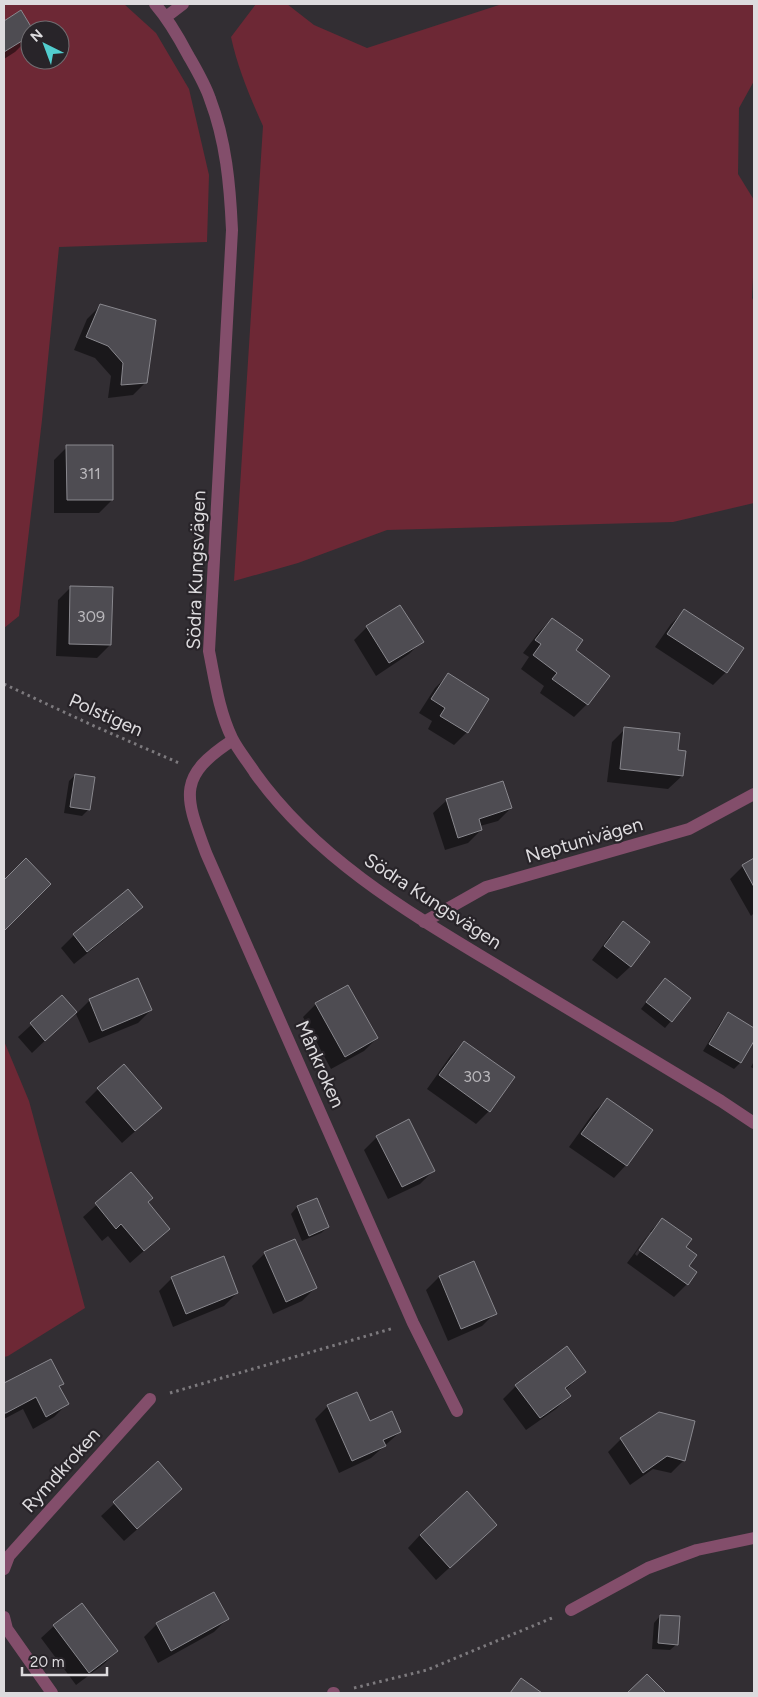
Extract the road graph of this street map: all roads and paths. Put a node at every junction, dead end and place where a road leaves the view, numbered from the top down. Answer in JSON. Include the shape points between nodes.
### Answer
{"nodes":[{"id":1,"x":155,"y":4,"type":"edge"},
{"id":2,"x":183,"y":4,"type":"edge"},
{"id":3,"x":166,"y":16,"type":"junction"},
{"id":4,"x":4,"y":684,"type":"edge"},
{"id":5,"x":233,"y":740,"type":"junction"},
{"id":6,"x":197,"y":770,"type":"junction"},
{"id":7,"x":754,"y":794,"type":"edge"},
{"id":8,"x":424,"y":922,"type":"junction"},
{"id":9,"x":754,"y":1123,"type":"edge"},
{"id":10,"x":413,"y":1323,"type":"junction"},
{"id":11,"x":150,"y":1399,"type":"joint"},
{"id":12,"x":457,"y":1410,"type":"dead end"},
{"id":13,"x":754,"y":1538,"type":"edge"},
{"id":14,"x":4,"y":1568,"type":"edge"},
{"id":15,"x":571,"y":1610,"type":"joint"},
{"id":16,"x":4,"y":1617,"type":"edge"},
{"id":17,"x":52,"y":1693,"type":"edge"},
{"id":18,"x":334,"y":1693,"type":"edge"}],
"edges":[{"from":1,"to":3,"type":"street","name":"Södra Kungsvägen"},
{"from":2,"to":3,"type":"street"},
{"from":3,"to":5,"type":"street","name":"Södra Kungsvägen","via":[[210,98],[223,139],[229,177],[232,230],[210,651],[221,710]]},
{"from":4,"to":6,"type":"path","name":"Polstigen"},
{"from":5,"to":6,"type":"street","name":"Månkroken"},
{"from":5,"to":8,"type":"street","name":"Södra Kungsvägen","via":[[263,784],[315,840],[356,875]]},
{"from":6,"to":10,"type":"street","name":"Månkroken","via":[[190,784],[189,800],[206,853]]},
{"from":7,"to":8,"type":"street","name":"Neptunivägen","via":[[689,829],[486,887]]},
{"from":8,"to":9,"type":"street","name":"Södra Kungsvägen"},
{"from":10,"to":11,"type":"path"},
{"from":10,"to":12,"type":"street","name":"Månkroken"},
{"from":11,"to":14,"type":"street","name":"Rymdkroken","via":[[9,1556]]},
{"from":13,"to":15,"type":"street","via":[[697,1550],[648,1568]]},
{"from":15,"to":18,"type":"path","via":[[427,1670]]},
{"from":16,"to":17,"type":"street","via":[[7,1629]]}]}
